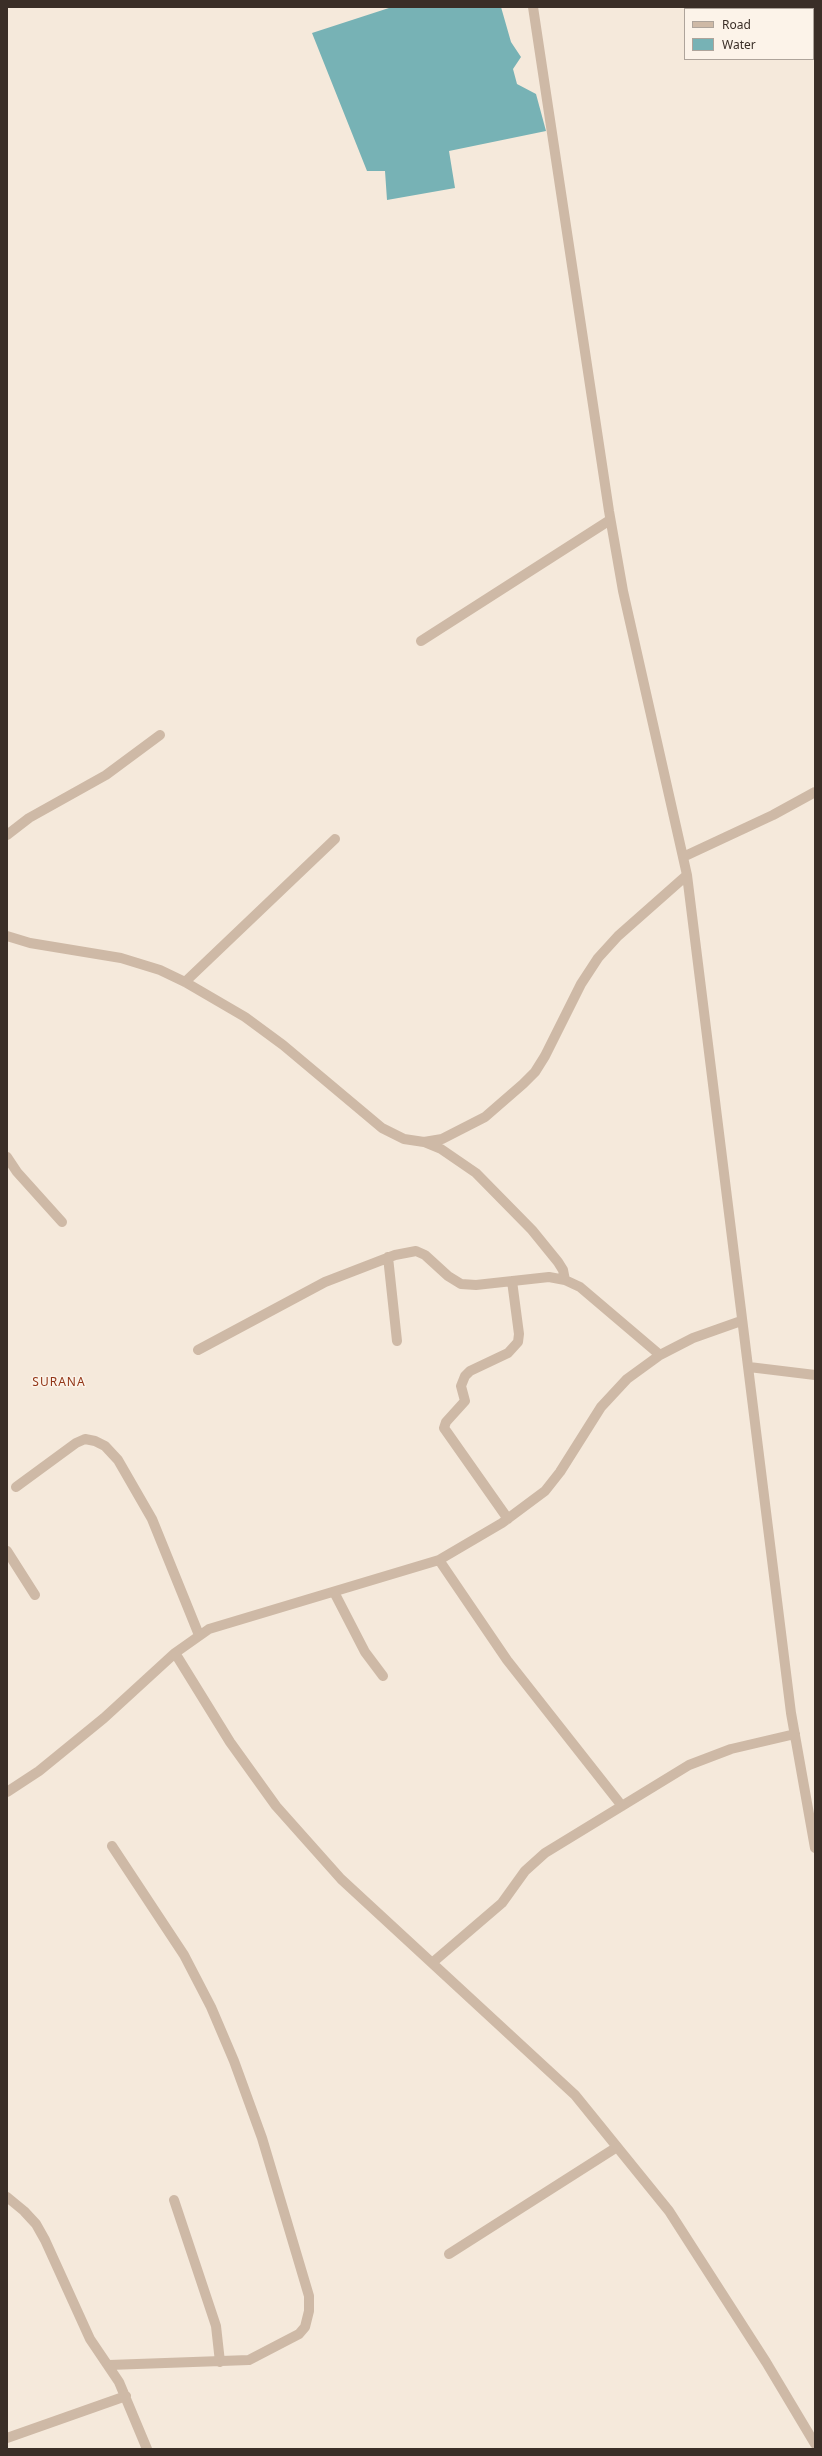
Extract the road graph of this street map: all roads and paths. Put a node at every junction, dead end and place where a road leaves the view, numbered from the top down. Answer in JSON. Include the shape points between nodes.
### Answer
{"nodes":[{"id":1,"x":532,"y":7,"type":"edge"},
{"id":2,"x":610,"y":520,"type":"junction"},
{"id":3,"x":422,"y":641,"type":"dead end"},
{"id":4,"x":160,"y":735,"type":"dead end"},
{"id":5,"x":815,"y":792,"type":"edge"},
{"id":6,"x":7,"y":835,"type":"edge"},
{"id":7,"x":335,"y":838,"type":"dead end"},
{"id":8,"x":683,"y":857,"type":"junction"},
{"id":9,"x":687,"y":875,"type":"junction"},
{"id":10,"x":7,"y":936,"type":"edge"},
{"id":11,"x":185,"y":982,"type":"junction"},
{"id":12,"x":424,"y":1142,"type":"junction"},
{"id":13,"x":7,"y":1157,"type":"edge"},
{"id":14,"x":62,"y":1222,"type":"dead end"},
{"id":15,"x":388,"y":1257,"type":"junction"},
{"id":16,"x":565,"y":1280,"type":"junction"},
{"id":17,"x":512,"y":1281,"type":"junction"},
{"id":18,"x":741,"y":1322,"type":"junction"},
{"id":19,"x":397,"y":1341,"type":"dead end"},
{"id":20,"x":198,"y":1350,"type":"dead end"},
{"id":21,"x":660,"y":1355,"type":"junction"},
{"id":22,"x":749,"y":1367,"type":"junction"},
{"id":23,"x":815,"y":1375,"type":"edge"},
{"id":24,"x":16,"y":1487,"type":"dead end"},
{"id":25,"x":508,"y":1520,"type":"junction"},
{"id":26,"x":7,"y":1551,"type":"edge"},
{"id":27,"x":439,"y":1560,"type":"junction"},
{"id":28,"x":334,"y":1592,"type":"junction"},
{"id":29,"x":35,"y":1595,"type":"dead end"},
{"id":30,"x":199,"y":1635,"type":"junction"},
{"id":31,"x":175,"y":1653,"type":"junction"},
{"id":32,"x":383,"y":1676,"type":"dead end"},
{"id":33,"x":795,"y":1734,"type":"junction"},
{"id":34,"x":7,"y":1792,"type":"edge"},
{"id":35,"x":622,"y":1806,"type":"junction"},
{"id":36,"x":112,"y":1846,"type":"dead end"},
{"id":37,"x":815,"y":1848,"type":"edge"},
{"id":38,"x":432,"y":1963,"type":"junction"},
{"id":39,"x":617,"y":2147,"type":"junction"},
{"id":40,"x":7,"y":2197,"type":"edge"},
{"id":41,"x":174,"y":2200,"type":"dead end"},
{"id":42,"x":449,"y":2254,"type":"dead end"},
{"id":43,"x":220,"y":2362,"type":"junction"},
{"id":44,"x":109,"y":2365,"type":"junction"},
{"id":45,"x":126,"y":2396,"type":"junction"},
{"id":46,"x":7,"y":2438,"type":"edge"},
{"id":47,"x":815,"y":2444,"type":"edge"},
{"id":48,"x":147,"y":2449,"type":"edge"}],
"edges":[{"from":1,"to":2,"type":"street"},
{"from":2,"to":3,"type":"street"},
{"from":2,"to":8,"type":"street","via":[[623,591]]},
{"from":4,"to":6,"type":"street","via":[[106,775],[29,818]]},
{"from":5,"to":8,"type":"street","via":[[773,815]]},
{"from":7,"to":11,"type":"street"},
{"from":8,"to":9,"type":"street"},
{"from":9,"to":12,"type":"street","via":[[618,936],[598,958],[581,984],[535,1072],[485,1118],[442,1139]]},
{"from":9,"to":18,"type":"street"},
{"from":10,"to":11,"type":"street","via":[[30,943],[121,958],[160,970]]},
{"from":11,"to":12,"type":"street","via":[[245,1017],[283,1045],[382,1128],[404,1139]]},
{"from":12,"to":16,"type":"street","via":[[441,1149],[476,1173],[532,1230],[560,1266]]},
{"from":13,"to":14,"type":"street","via":[[17,1172]]},
{"from":15,"to":17,"type":"street","via":[[416,1252],[425,1255],[461,1284]]},
{"from":15,"to":19,"type":"street"},
{"from":15,"to":20,"type":"street","via":[[325,1282]]},
{"from":16,"to":17,"type":"street","via":[[549,1277]]},
{"from":16,"to":21,"type":"street","via":[[586,1292]]},
{"from":17,"to":25,"type":"street","via":[[518,1342],[508,1353],[464,1376],[461,1386],[465,1401],[446,1422],[444,1428]]},
{"from":18,"to":21,"type":"street","via":[[693,1338]]},
{"from":18,"to":22,"type":"street"},
{"from":21,"to":25,"type":"street","via":[[613,1393],[594,1416],[560,1472],[545,1491]]},
{"from":22,"to":23,"type":"street"},
{"from":22,"to":33,"type":"street"},
{"from":24,"to":30,"type":"street","via":[[76,1443],[85,1439],[105,1446],[118,1460],[152,1518]]},
{"from":25,"to":27,"type":"street"},
{"from":26,"to":29,"type":"street"},
{"from":27,"to":28,"type":"street"},
{"from":27,"to":35,"type":"street","via":[[507,1660]]},
{"from":28,"to":30,"type":"street","via":[[209,1629]]},
{"from":28,"to":32,"type":"street","via":[[365,1652]]},
{"from":30,"to":31,"type":"street"},
{"from":31,"to":34,"type":"street","via":[[104,1718],[39,1771]]},
{"from":31,"to":38,"type":"street","via":[[230,1742],[276,1806],[341,1879]]},
{"from":33,"to":35,"type":"street","via":[[715,1754],[689,1765]]},
{"from":33,"to":37,"type":"street"},
{"from":35,"to":38,"type":"street","via":[[533,1862],[502,1903]]},
{"from":36,"to":43,"type":"street","via":[[184,1955],[211,2007],[234,2060],[262,2138],[309,2296],[307,2320],[299,2334],[249,2360]]},
{"from":38,"to":39,"type":"street","via":[[575,2095]]},
{"from":39,"to":42,"type":"street"},
{"from":39,"to":47,"type":"street","via":[[669,2211],[766,2362]]},
{"from":40,"to":44,"type":"street","via":[[36,2224],[90,2339]]},
{"from":41,"to":43,"type":"street","via":[[216,2326]]},
{"from":43,"to":44,"type":"street"},
{"from":44,"to":45,"type":"street"},
{"from":45,"to":46,"type":"street"},
{"from":45,"to":48,"type":"street"}]}
